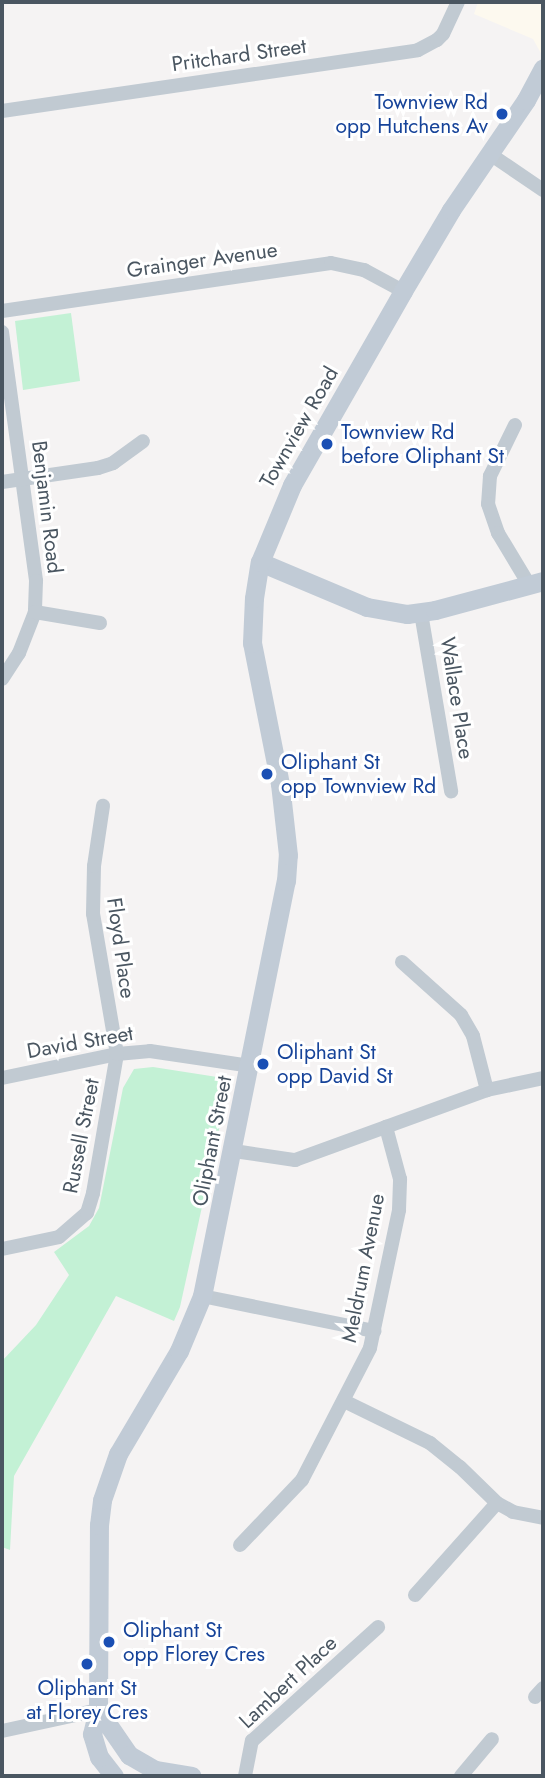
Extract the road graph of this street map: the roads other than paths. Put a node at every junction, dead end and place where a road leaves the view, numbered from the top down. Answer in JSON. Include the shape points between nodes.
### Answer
{"nodes":[{"id":1,"x":458,"y":2,"type":"edge"},
{"id":2,"x":543,"y":68,"type":"edge"},
{"id":3,"x":2,"y":111,"type":"edge"},
{"id":4,"x":490,"y":154,"type":"junction"},
{"id":5,"x":543,"y":190,"type":"edge"},
{"id":6,"x":403,"y":291,"type":"junction"},
{"id":7,"x":2,"y":311,"type":"edge"},
{"id":8,"x":2,"y":332,"type":"edge"},
{"id":9,"x":515,"y":425,"type":"dead end"},
{"id":10,"x":143,"y":441,"type":"dead end"},
{"id":11,"x":24,"y":478,"type":"junction"},
{"id":12,"x":2,"y":482,"type":"edge"},
{"id":13,"x":260,"y":562,"type":"junction"},
{"id":14,"x":536,"y":582,"type":"edge"},
{"id":15,"x":35,"y":612,"type":"junction"},
{"id":16,"x":421,"y":613,"type":"junction"},
{"id":17,"x":100,"y":623,"type":"dead end"},
{"id":18,"x":2,"y":679,"type":"edge"},
{"id":19,"x":452,"y":791,"type":"dead end"},
{"id":20,"x":103,"y":806,"type":"dead end"},
{"id":21,"x":402,"y":962,"type":"dead end"},
{"id":22,"x":117,"y":1054,"type":"junction"},
{"id":23,"x":250,"y":1066,"type":"junction"},
{"id":24,"x":2,"y":1078,"type":"edge"},
{"id":25,"x":543,"y":1078,"type":"edge"},
{"id":26,"x":487,"y":1090,"type":"junction"},
{"id":27,"x":386,"y":1127,"type":"junction"},
{"id":28,"x":233,"y":1151,"type":"junction"},
{"id":29,"x":2,"y":1250,"type":"edge"},
{"id":30,"x":202,"y":1296,"type":"junction"},
{"id":31,"x":374,"y":1331,"type":"junction"},
{"id":32,"x":344,"y":1401,"type":"junction"},
{"id":33,"x":496,"y":1503,"type":"junction"},
{"id":34,"x":543,"y":1518,"type":"edge"},
{"id":35,"x":240,"y":1545,"type":"dead end"},
{"id":36,"x":415,"y":1595,"type":"dead end"},
{"id":37,"x":378,"y":1627,"type":"dead end"},
{"id":38,"x":98,"y":1710,"type":"junction"},
{"id":39,"x":2,"y":1731,"type":"edge"},
{"id":40,"x":492,"y":1739,"type":"dead end"},
{"id":41,"x":114,"y":1776,"type":"edge"},
{"id":42,"x":192,"y":1776,"type":"edge"},
{"id":43,"x":245,"y":1776,"type":"edge"},
{"id":44,"x":461,"y":1776,"type":"edge"}],
"edges":[{"from":1,"to":3,"type":"street","name":"Pritchard Street","via":[[443,34],[418,50]]},
{"from":2,"to":4,"type":"street","name":"Townview Road"},
{"from":4,"to":5,"type":"street"},
{"from":4,"to":6,"type":"street","name":"Townview Road"},
{"from":6,"to":7,"type":"street","name":"Grainger Avenue","via":[[364,270],[331,263]]},
{"from":6,"to":13,"type":"street","name":"Townview Road","via":[[280,508]]},
{"from":8,"to":11,"type":"street","name":"Benjamin Road"},
{"from":9,"to":14,"type":"street","via":[[490,476],[488,504],[498,533]]},
{"from":10,"to":11,"type":"street","via":[[98,468]]},
{"from":11,"to":12,"type":"street"},
{"from":11,"to":15,"type":"street","name":"Benjamin Road","via":[[34,547]]},
{"from":13,"to":16,"type":"street","via":[[367,607]]},
{"from":13,"to":23,"type":"street","name":"Oliphant Street","via":[[252,643],[280,784],[288,855],[283,910]]},
{"from":14,"to":16,"type":"street"},
{"from":15,"to":17,"type":"street"},
{"from":15,"to":18,"type":"street","name":"Benjamin Road","via":[[19,653]]},
{"from":16,"to":19,"type":"street","name":"Wallace Place"},
{"from":20,"to":22,"type":"street","name":"Floyd Place","via":[[93,914]]},
{"from":21,"to":26,"type":"street","via":[[461,1015],[473,1036]]},
{"from":22,"to":23,"type":"street","name":"David Street","via":[[164,1052]]},
{"from":22,"to":24,"type":"street","name":"David Street"},
{"from":22,"to":29,"type":"street","name":"Russell Street","via":[[87,1213],[60,1237]]},
{"from":23,"to":28,"type":"street","name":"Oliphant Street"},
{"from":25,"to":26,"type":"street"},
{"from":26,"to":27,"type":"street"},
{"from":27,"to":28,"type":"street","via":[[295,1160]]},
{"from":27,"to":31,"type":"street","name":"Meldrum Avenue","via":[[397,1163],[400,1195]]},
{"from":28,"to":30,"type":"street","name":"Oliphant Street"},
{"from":30,"to":31,"type":"street"},
{"from":30,"to":38,"type":"street","name":"Oliphant Street","via":[[179,1351],[118,1454],[102,1500]]},
{"from":31,"to":32,"type":"street","name":"Meldrum Avenue"},
{"from":32,"to":33,"type":"street","via":[[430,1443]]},
{"from":32,"to":35,"type":"street","name":"Meldrum Avenue","via":[[302,1480]]},
{"from":33,"to":34,"type":"street"},
{"from":33,"to":36,"type":"street"},
{"from":37,"to":43,"type":"street","name":"Lambert Place","via":[[253,1741]]},
{"from":38,"to":39,"type":"street"},
{"from":38,"to":41,"type":"street","name":"Oliphant Street","via":[[92,1734]]},
{"from":38,"to":42,"type":"street","via":[[129,1755],[155,1770]]},
{"from":40,"to":44,"type":"street"}]}
